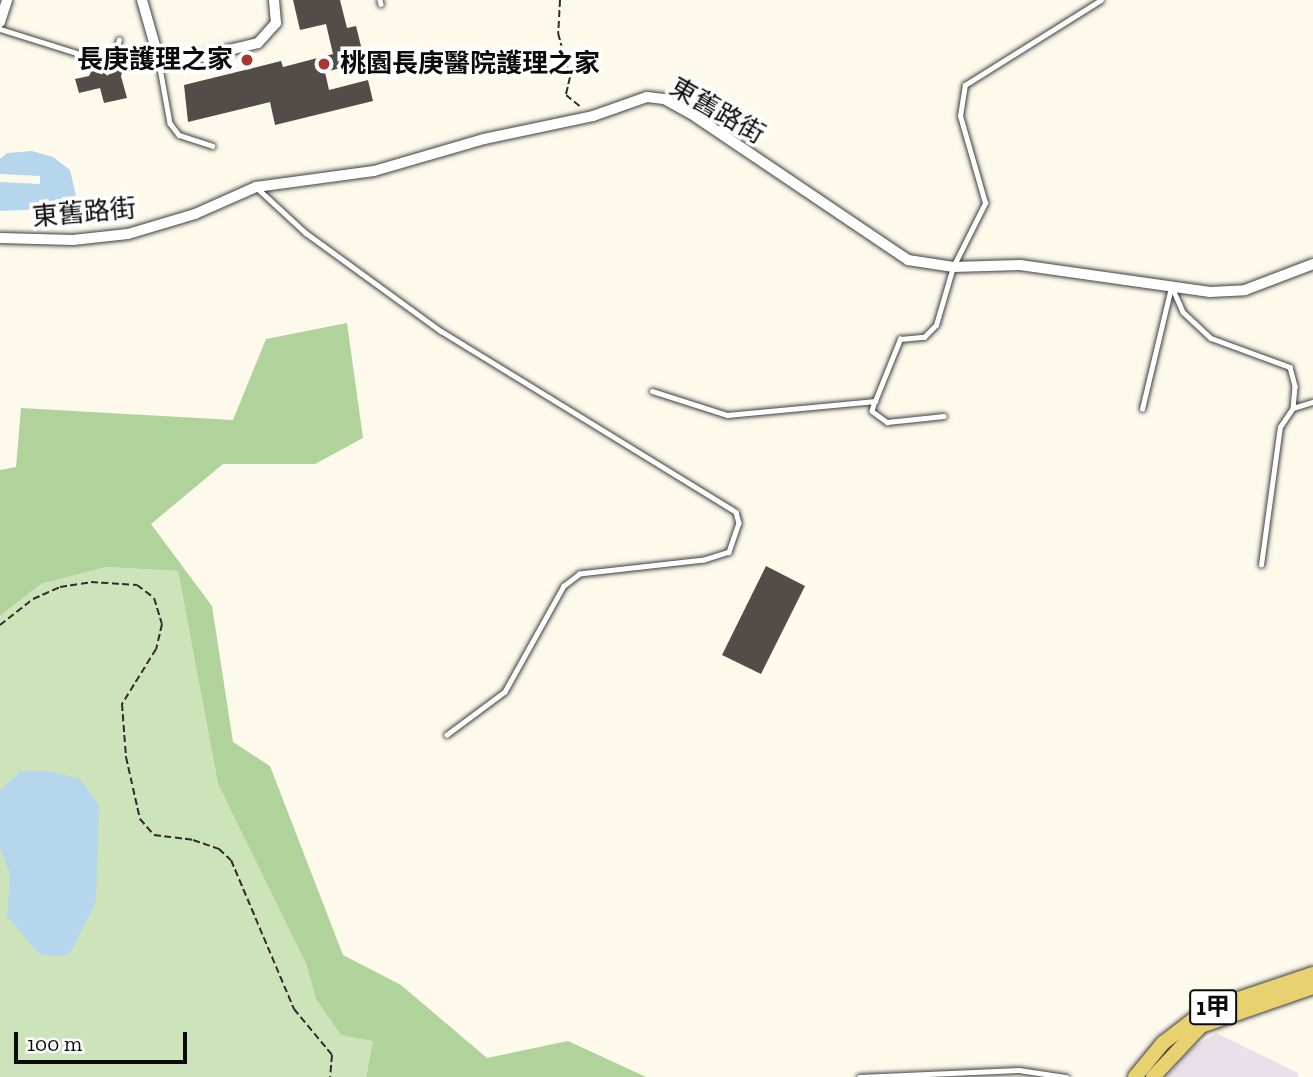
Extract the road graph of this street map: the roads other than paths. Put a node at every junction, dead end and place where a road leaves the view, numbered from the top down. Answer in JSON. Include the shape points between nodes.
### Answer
{"nodes":[{"id":1,"x":7,"y":0,"type":"edge"},
{"id":2,"x":142,"y":0,"type":"edge"},
{"id":3,"x":274,"y":0,"type":"edge"},
{"id":4,"x":1101,"y":0,"type":"edge"},
{"id":5,"x":0,"y":22,"type":"edge"},
{"id":6,"x":0,"y":29,"type":"edge"},
{"id":7,"x":119,"y":40,"type":"dead end"},
{"id":8,"x":158,"y":56,"type":"junction"},
{"id":9,"x":212,"y":145,"type":"dead end"},
{"id":10,"x":256,"y":187,"type":"junction"},
{"id":11,"x":0,"y":238,"type":"edge"},
{"id":12,"x":1313,"y":264,"type":"edge"},
{"id":13,"x":953,"y":267,"type":"junction"},
{"id":14,"x":1171,"y":286,"type":"junction"},
{"id":15,"x":652,"y":391,"type":"dead end"},
{"id":16,"x":874,"y":401,"type":"junction"},
{"id":17,"x":1313,"y":402,"type":"edge"},
{"id":18,"x":1293,"y":408,"type":"junction"},
{"id":19,"x":1142,"y":409,"type":"dead end"},
{"id":20,"x":944,"y":416,"type":"dead end"},
{"id":21,"x":1261,"y":565,"type":"dead end"},
{"id":22,"x":447,"y":735,"type":"dead end"},
{"id":23,"x":1313,"y":974,"type":"edge"},
{"id":24,"x":1313,"y":987,"type":"edge"},
{"id":25,"x":859,"y":1077,"type":"edge"},
{"id":26,"x":1066,"y":1077,"type":"edge"},
{"id":27,"x":1135,"y":1077,"type":"edge"},
{"id":28,"x":1153,"y":1077,"type":"edge"}],
"edges":[{"from":1,"to":5,"type":"street"},
{"from":2,"to":8,"type":"street"},
{"from":3,"to":8,"type":"street","via":[[276,23],[258,43],[178,62]]},
{"from":4,"to":13,"type":"lane","via":[[965,85],[960,116],[985,203]]},
{"from":6,"to":7,"type":"lane","via":[[112,64]]},
{"from":8,"to":9,"type":"lane","via":[[170,123],[178,135]]},
{"from":10,"to":11,"type":"street","name":"東舊路街","via":[[195,214],[128,234],[73,240]]},
{"from":10,"to":13,"type":"street","name":"東舊路街","via":[[374,171],[484,139],[593,116],[648,97],[664,99],[908,260]]},
{"from":10,"to":22,"type":"lane","via":[[306,233],[441,331],[736,512],[737,540],[729,552],[580,574],[564,586],[505,692]]},
{"from":12,"to":14,"type":"street","name":"東舊路街","via":[[1245,290],[1210,292]]},
{"from":13,"to":14,"type":"street","name":"東舊路街","via":[[1020,265]]},
{"from":13,"to":16,"type":"lane","via":[[936,325],[924,337],[900,339]]},
{"from":14,"to":18,"type":"lane","via":[[1183,312],[1210,338],[1290,367],[1295,386]]},
{"from":14,"to":19,"type":"lane"},
{"from":15,"to":16,"type":"lane","via":[[727,415]]},
{"from":16,"to":20,"type":"lane","via":[[872,411],[887,422]]},
{"from":17,"to":18,"type":"lane"},
{"from":18,"to":21,"type":"lane","via":[[1280,427]]},
{"from":23,"to":27,"type":"main road","number":"1甲","via":[[1206,1010],[1163,1043]]},
{"from":24,"to":28,"type":"main road","number":"1甲","via":[[1201,1026]]},
{"from":25,"to":26,"type":"lane","via":[[1019,1070]]}]}
